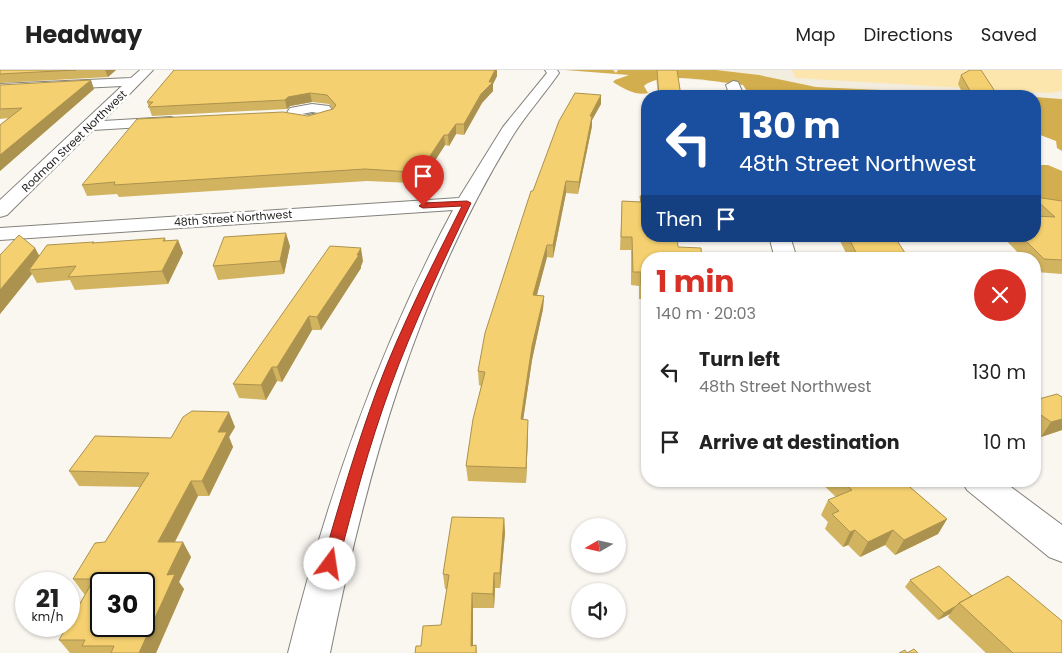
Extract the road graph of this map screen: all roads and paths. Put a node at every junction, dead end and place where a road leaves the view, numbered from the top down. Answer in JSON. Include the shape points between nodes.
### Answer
{"nodes":[{"id":1,"x":147,"y":70,"type":"edge"},
{"id":2,"x":552,"y":71,"type":"edge"},
{"id":3,"x":134,"y":82,"type":"junction"},
{"id":4,"x":0,"y":88,"type":"edge"},
{"id":5,"x":184,"y":121,"type":"edge"},
{"id":6,"x":90,"y":126,"type":"junction"},
{"id":7,"x":467,"y":203,"type":"junction"},
{"id":8,"x":0,"y":211,"type":"edge"},
{"id":9,"x":0,"y":234,"type":"edge"},
{"id":10,"x":987,"y":487,"type":"edge"},
{"id":11,"x":1062,"y":546,"type":"edge"},
{"id":12,"x":309,"y":653,"type":"edge"}],
"edges":[{"from":1,"to":3,"type":"street","name":"Rodman Street Northwest"},
{"from":2,"to":7,"type":"street","via":[[503,139]]},
{"from":3,"to":4,"type":"street"},
{"from":3,"to":6,"type":"street","name":"Rodman Street Northwest"},
{"from":5,"to":6,"type":"street"},
{"from":6,"to":8,"type":"street","name":"Rodman Street Northwest"},
{"from":7,"to":9,"type":"street","name":"48th Street Northwest"},
{"from":7,"to":12,"type":"street","via":[[417,305],[378,403],[339,529]]},
{"from":10,"to":11,"type":"street"}]}
